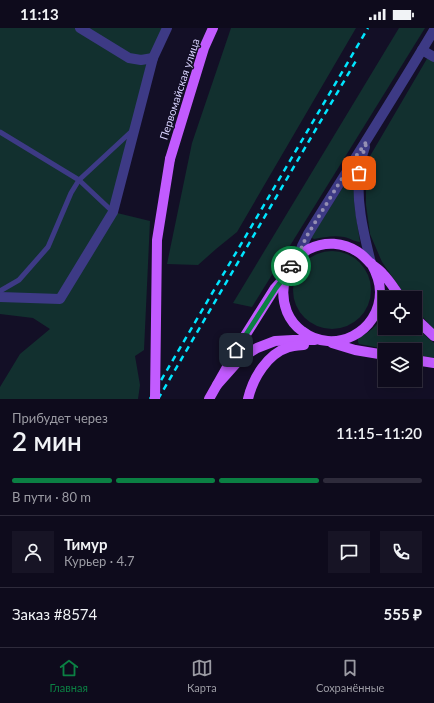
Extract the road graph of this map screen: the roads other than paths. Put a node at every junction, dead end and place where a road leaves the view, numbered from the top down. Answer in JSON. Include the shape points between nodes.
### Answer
{"nodes":[{"id":1,"x":80,"y":28,"type":"edge"},
{"id":2,"x":168,"y":28,"type":"edge"},
{"id":3,"x":213,"y":28,"type":"edge"},
{"id":4,"x":434,"y":30,"type":"edge"},
{"id":5,"x":422,"y":50,"type":"junction"},
{"id":6,"x":434,"y":57,"type":"edge"},
{"id":7,"x":153,"y":58,"type":"junction"},
{"id":8,"x":135,"y":128,"type":"junction"},
{"id":9,"x":0,"y":132,"type":"edge"},
{"id":10,"x":367,"y":141,"type":"junction"},
{"id":11,"x":79,"y":180,"type":"junction"},
{"id":12,"x":113,"y":212,"type":"junction"},
{"id":13,"x":299,"y":256,"type":"junction"},
{"id":14,"x":371,"y":263,"type":"junction"},
{"id":15,"x":286,"y":275,"type":"junction"},
{"id":16,"x":0,"y":291,"type":"edge"},
{"id":17,"x":396,"y":291,"type":"edge"},
{"id":18,"x":0,"y":297,"type":"edge"},
{"id":19,"x":422,"y":325,"type":"edge"},
{"id":20,"x":434,"y":336,"type":"edge"},
{"id":21,"x":320,"y":340,"type":"junction"},
{"id":22,"x":378,"y":354,"type":"edge"},
{"id":23,"x":422,"y":361,"type":"edge"},
{"id":24,"x":434,"y":363,"type":"edge"},
{"id":25,"x":217,"y":384,"type":"junction"},
{"id":26,"x":155,"y":399,"type":"edge"},
{"id":27,"x":209,"y":399,"type":"edge"},
{"id":28,"x":248,"y":399,"type":"edge"}],
"edges":[{"from":1,"to":7,"type":"street","via":[[128,58]]},
{"from":2,"to":7,"type":"street"},
{"from":3,"to":26,"type":"main road","name":"Первомайская улица","bridge":true,"via":[[204,48],[170,159],[157,240]]},
{"from":4,"to":5,"type":"street"},
{"from":5,"to":6,"type":"street"},
{"from":5,"to":10,"type":"street"},
{"from":7,"to":8,"type":"street"},
{"from":8,"to":11,"type":"lane"},
{"from":8,"to":12,"type":"street"},
{"from":9,"to":11,"type":"lane"},
{"from":10,"to":13,"type":"street","via":[[308,234]]},
{"from":10,"to":14,"type":"street","via":[[360,163],[358,194]]},
{"from":11,"to":12,"type":"lane"},
{"from":11,"to":16,"type":"lane","via":[[70,193],[48,246],[19,280]]},
{"from":12,"to":18,"type":"street","via":[[60,299]]},
{"from":13,"to":14,"type":"main road","via":[[320,245],[336,244],[352,248]]},
{"from":13,"to":15,"type":"main road"},
{"from":14,"to":17,"type":"main road"},
{"from":14,"to":21,"type":"main road","via":[[379,281],[380,291],[377,311],[372,320],[358,334],[349,338],[340,341]]},
{"from":15,"to":21,"type":"main road","via":[[283,299],[288,315],[298,328]]},
{"from":15,"to":25,"type":"main road","via":[[243,339]]},
{"from":19,"to":20,"type":"main road"},
{"from":21,"to":22,"type":"main road"},
{"from":21,"to":25,"type":"main road","via":[[275,341],[257,348],[241,358]]},
{"from":21,"to":28,"type":"main road","via":[[284,349],[275,355],[255,379]]},
{"from":23,"to":24,"type":"main road"},
{"from":25,"to":27,"type":"main road"}]}
